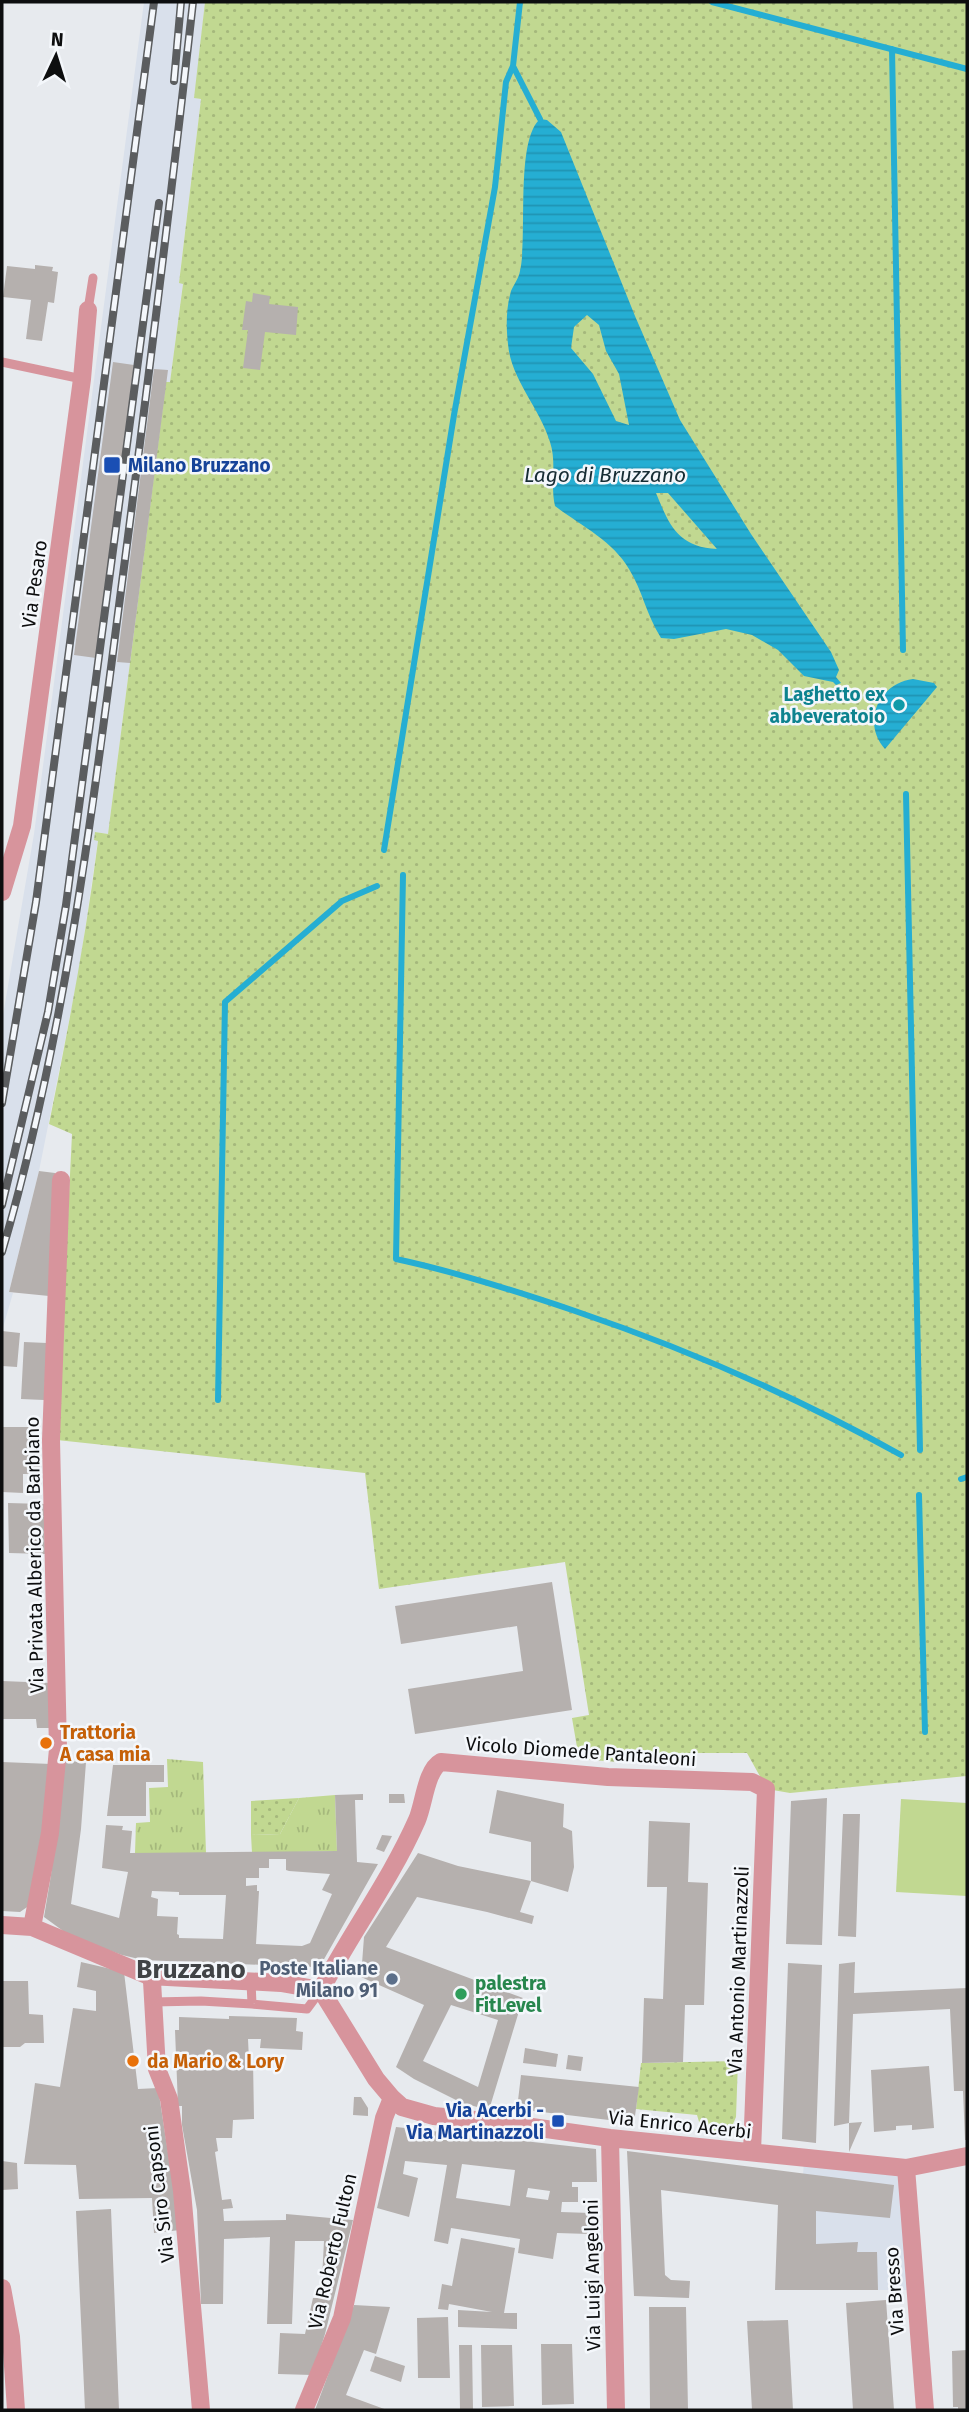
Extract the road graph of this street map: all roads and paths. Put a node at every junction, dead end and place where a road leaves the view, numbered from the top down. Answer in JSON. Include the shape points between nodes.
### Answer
{"nodes":[{"id":1,"x":93,"y":278,"type":"dead end"},
{"id":2,"x":88,"y":310,"type":"joint"},
{"id":3,"x":2,"y":362,"type":"edge"},
{"id":4,"x":82,"y":379,"type":"junction"},
{"id":5,"x":7,"y":858,"type":"edge"},
{"id":6,"x":2,"y":892,"type":"edge"},
{"id":7,"x":61,"y":1180,"type":"dead end"},
{"id":8,"x":766,"y":1789,"type":"joint"},
{"id":9,"x":2,"y":1925,"type":"edge"},
{"id":10,"x":32,"y":1927,"type":"junction"},
{"id":11,"x":149,"y":1976,"type":"junction"},
{"id":12,"x":251,"y":1982,"type":"junction"},
{"id":13,"x":321,"y":1990,"type":"junction"},
{"id":14,"x":153,"y":2002,"type":"junction"},
{"id":15,"x":252,"y":2004,"type":"junction"},
{"id":16,"x":392,"y":2098,"type":"junction"},
{"id":17,"x":610,"y":2138,"type":"junction"},
{"id":18,"x":752,"y":2152,"type":"junction"},
{"id":19,"x":967,"y":2156,"type":"edge"},
{"id":20,"x":906,"y":2168,"type":"junction"},
{"id":21,"x":2,"y":2288,"type":"edge"},
{"id":22,"x":16,"y":2410,"type":"edge"},
{"id":23,"x":201,"y":2410,"type":"edge"},
{"id":24,"x":304,"y":2410,"type":"edge"},
{"id":25,"x":616,"y":2410,"type":"edge"},
{"id":26,"x":925,"y":2410,"type":"edge"}],
"edges":[{"from":1,"to":2,"type":"lane","name":"Via Pesaro"},
{"from":2,"to":4,"type":"street","name":"Via Pesaro"},
{"from":3,"to":4,"type":"lane"},
{"from":4,"to":5,"type":"street","name":"Via Pesaro","via":[[22,826]]},
{"from":5,"to":6,"type":"street","name":"Via Pesaro"},
{"from":7,"to":10,"type":"street","name":"Via Privata Alberico da Barbiano","via":[[51,1440],[58,1749],[50,1833]]},
{"from":8,"to":13,"type":"street","name":"Vicolo Diomede Pantaleoni","via":[[752,1782],[583,1775],[441,1762],[432,1770],[411,1833]]},
{"from":8,"to":18,"type":"street","name":"Via Antonio Martinazzoli"},
{"from":9,"to":10,"type":"street"},
{"from":10,"to":11,"type":"street"},
{"from":11,"to":12,"type":"street"},
{"from":11,"to":14,"type":"street","name":"Via Siro Capsoni"},
{"from":12,"to":13,"type":"street"},
{"from":12,"to":15,"type":"lane"},
{"from":13,"to":15,"type":"lane","via":[[307,2009]]},
{"from":13,"to":16,"type":"street"},
{"from":14,"to":15,"type":"lane"},
{"from":14,"to":23,"type":"street","name":"Via Siro Capsoni","via":[[158,2069],[169,2099],[182,2191]]},
{"from":16,"to":17,"type":"street","name":"Via Enrico Acerbi","via":[[402,2107],[434,2116]]},
{"from":16,"to":24,"type":"street","name":"Via Roberto Fulton","via":[[341,2318]]},
{"from":17,"to":18,"type":"street","name":"Via Enrico Acerbi"},
{"from":17,"to":25,"type":"street","name":"Via Luigi Angeloni"},
{"from":18,"to":20,"type":"street","name":"Via Enrico Acerbi"},
{"from":19,"to":20,"type":"street","name":"Via Enrico Acerbi"},
{"from":20,"to":26,"type":"street","name":"Via Bresso"},
{"from":21,"to":22,"type":"street","via":[[12,2337]]}]}
